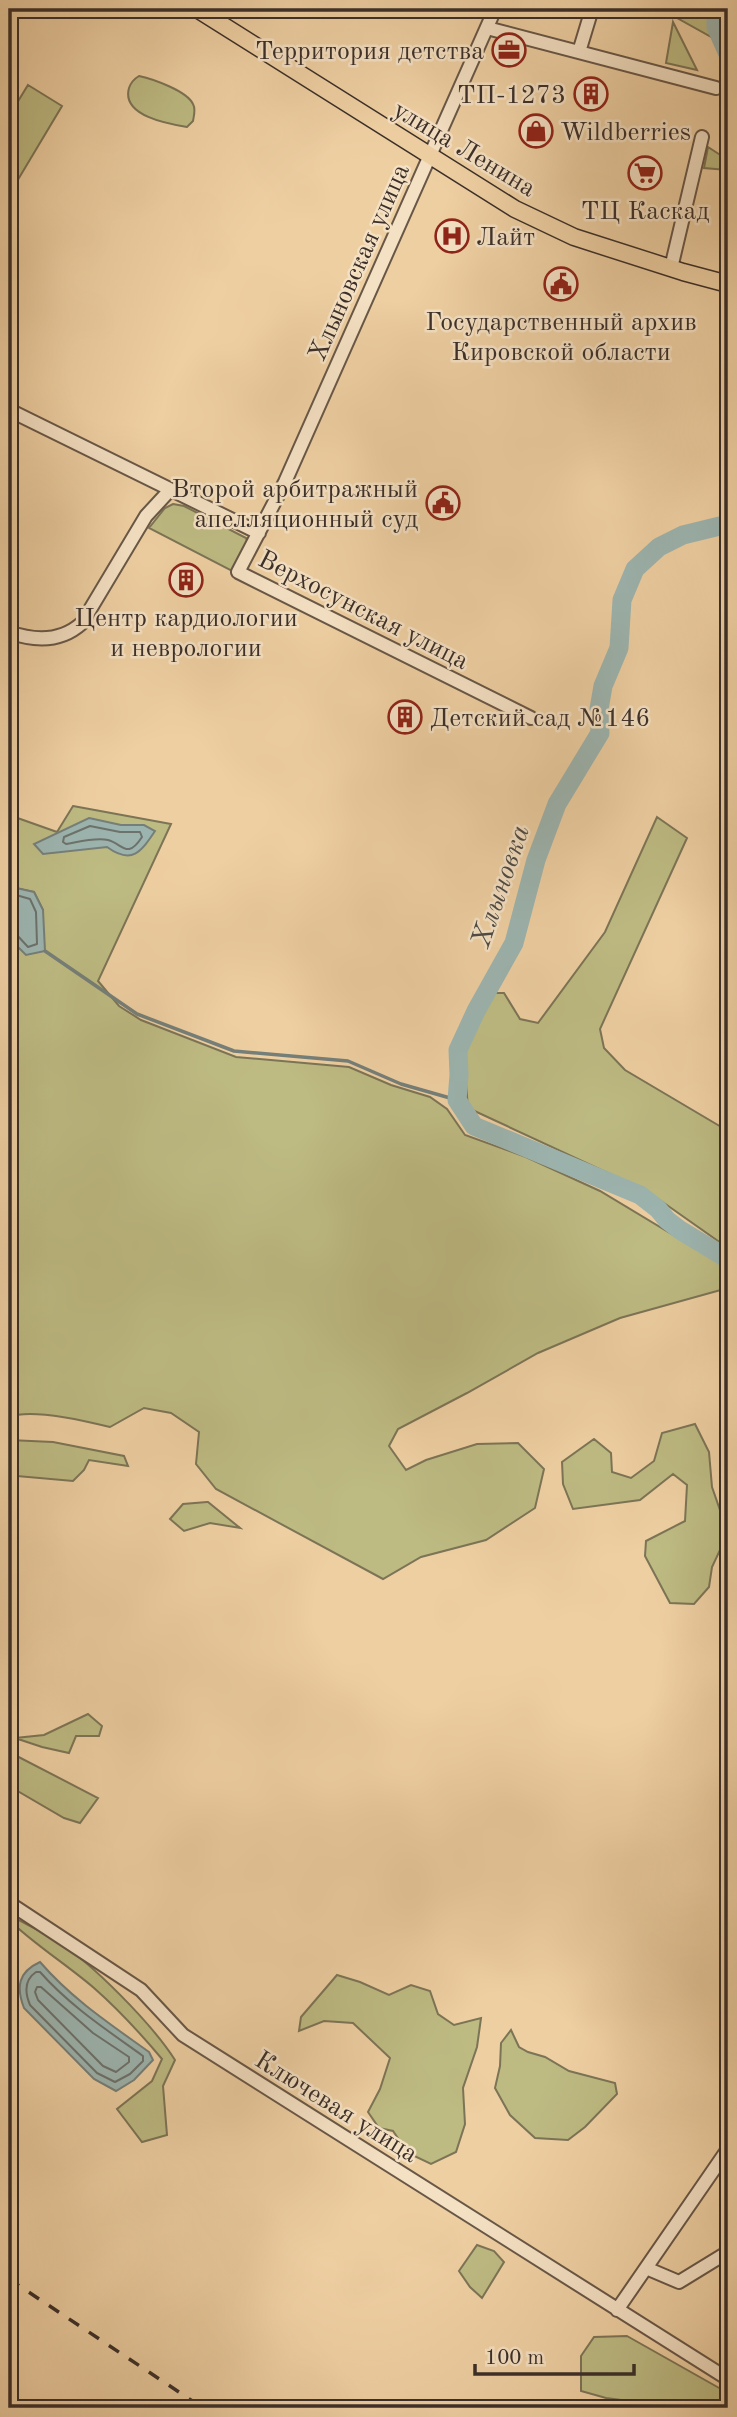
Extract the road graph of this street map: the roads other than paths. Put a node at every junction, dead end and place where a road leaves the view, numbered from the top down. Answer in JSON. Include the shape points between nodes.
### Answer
{"nodes":[{"id":1,"x":197,"y":9,"type":"edge"},
{"id":2,"x":495,"y":9,"type":"edge"},
{"id":3,"x":592,"y":9,"type":"edge"},
{"id":4,"x":487,"y":28,"type":"junction"},
{"id":5,"x":579,"y":52,"type":"junction"},
{"id":6,"x":716,"y":88,"type":"dead end"},
{"id":7,"x":702,"y":137,"type":"dead end"},
{"id":8,"x":430,"y":157,"type":"junction"},
{"id":9,"x":671,"y":268,"type":"junction"},
{"id":10,"x":728,"y":284,"type":"edge"},
{"id":11,"x":9,"y":410,"type":"edge"},
{"id":12,"x":170,"y":490,"type":"junction"},
{"id":13,"x":259,"y":533,"type":"junction"},
{"id":14,"x":9,"y":632,"type":"edge"},
{"id":15,"x":531,"y":718,"type":"dead end"},
{"id":16,"x":9,"y":1903,"type":"edge"},
{"id":17,"x":728,"y":2150,"type":"edge"},
{"id":18,"x":728,"y":2252,"type":"edge"},
{"id":19,"x":646,"y":2268,"type":"junction"},
{"id":20,"x":617,"y":2310,"type":"junction"},
{"id":21,"x":728,"y":2379,"type":"edge"}],
"edges":[{"from":1,"to":8,"type":"main road","name":"улица Ленина"},
{"from":2,"to":4,"type":"street","name":"Хлыновская улица"},
{"from":3,"to":5,"type":"street"},
{"from":4,"to":5,"type":"street"},
{"from":4,"to":8,"type":"street","name":"Хлыновская улица"},
{"from":5,"to":6,"type":"street"},
{"from":7,"to":9,"type":"street"},
{"from":8,"to":9,"type":"main road","name":"улица Ленина","via":[[515,209],[574,237]]},
{"from":8,"to":13,"type":"street","name":"Хлыновская улица"},
{"from":9,"to":10,"type":"main road","name":"улица Ленина"},
{"from":11,"to":12,"type":"street","name":"Верхосунская улица"},
{"from":12,"to":13,"type":"street","name":"Верхосунская улица"},
{"from":12,"to":14,"type":"street","via":[[146,516],[82,624],[74,631],[44,639]]},
{"from":13,"to":15,"type":"street","name":"Верхосунская улица","via":[[238,572]]},
{"from":16,"to":20,"type":"street","name":"Ключевая улица","via":[[141,1990],[183,2035]]},
{"from":17,"to":19,"type":"street"},
{"from":18,"to":19,"type":"street","via":[[679,2282]]},
{"from":19,"to":20,"type":"street"},
{"from":20,"to":21,"type":"street","name":"Ключевая улица"}]}
